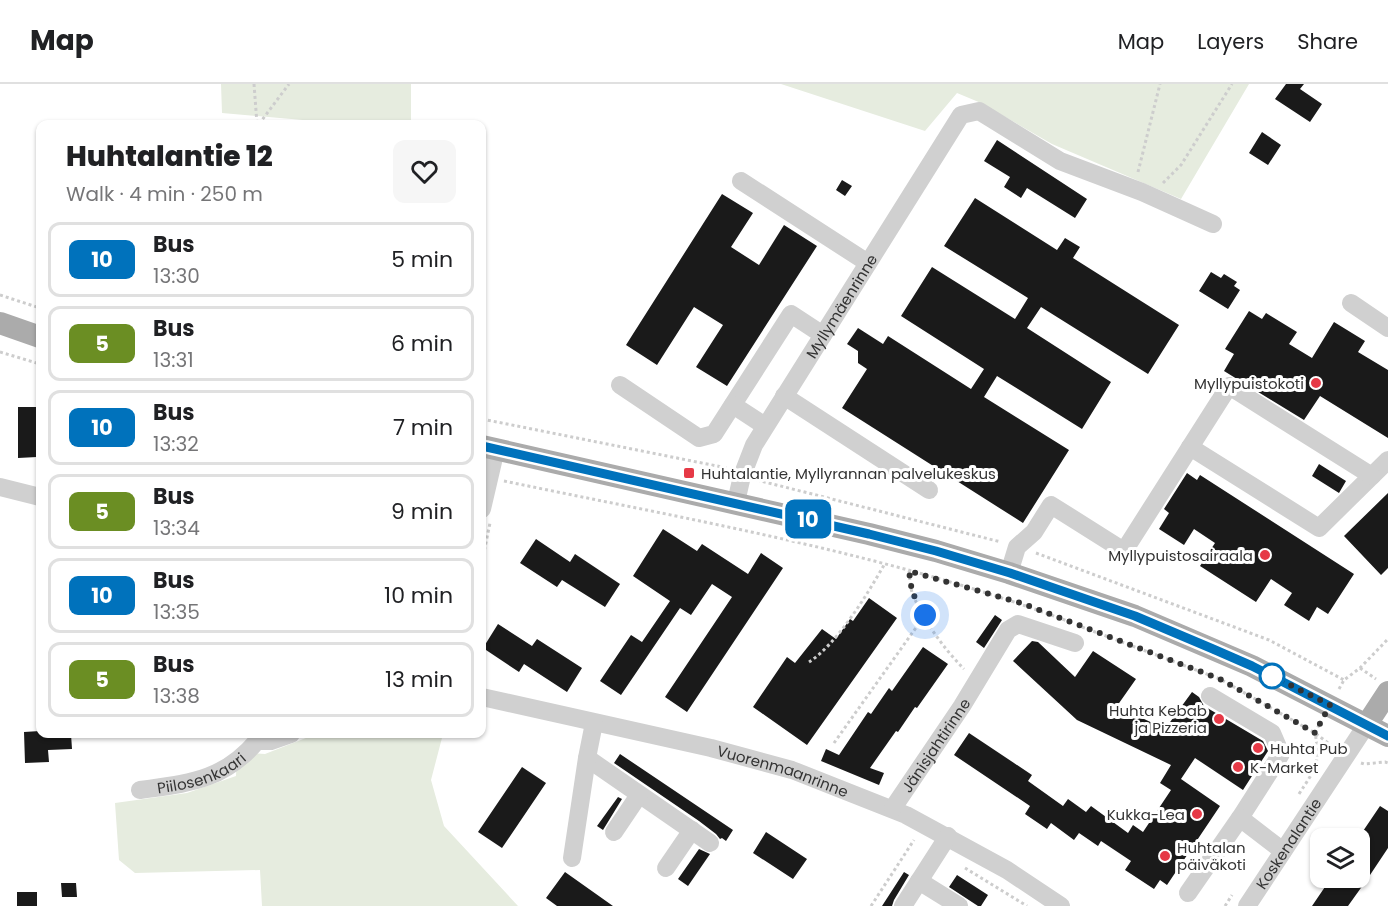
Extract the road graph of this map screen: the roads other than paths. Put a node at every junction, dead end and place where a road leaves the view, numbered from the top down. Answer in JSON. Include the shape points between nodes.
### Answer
{"nodes":[{"id":1,"x":741,"y":181,"type":"dead end"},
{"id":2,"x":1213,"y":224,"type":"dead end"},
{"id":3,"x":868,"y":263,"type":"junction"},
{"id":4,"x":1351,"y":303,"type":"dead end"},
{"id":5,"x":0,"y":323,"type":"edge"},
{"id":6,"x":1388,"y":328,"type":"edge"},
{"id":7,"x":823,"y":335,"type":"junction"},
{"id":8,"x":36,"y":336,"type":"edge"},
{"id":9,"x":620,"y":385,"type":"dead end"},
{"id":10,"x":784,"y":396,"type":"junction"},
{"id":11,"x":733,"y":405,"type":"junction"},
{"id":12,"x":765,"y":426,"type":"junction"},
{"id":13,"x":489,"y":447,"type":"edge"},
{"id":14,"x":1190,"y":447,"type":"junction"},
{"id":15,"x":1388,"y":459,"type":"edge"},
{"id":16,"x":1372,"y":476,"type":"junction"},
{"id":17,"x":0,"y":487,"type":"edge"},
{"id":18,"x":928,"y":490,"type":"dead end"},
{"id":19,"x":486,"y":491,"type":"edge"},
{"id":20,"x":36,"y":496,"type":"edge"},
{"id":21,"x":736,"y":502,"type":"junction"},
{"id":22,"x":1010,"y":573,"type":"junction"},
{"id":23,"x":1075,"y":643,"type":"dead end"},
{"id":24,"x":1383,"y":686,"type":"edge"},
{"id":25,"x":1210,"y":696,"type":"dead end"},
{"id":26,"x":486,"y":698,"type":"edge"},
{"id":27,"x":594,"y":723,"type":"junction"},
{"id":28,"x":1367,"y":724,"type":"junction"},
{"id":29,"x":1388,"y":736,"type":"edge"},
{"id":30,"x":254,"y":738,"type":"edge"},
{"id":31,"x":259,"y":738,"type":"edge"},
{"id":32,"x":280,"y":738,"type":"edge"},
{"id":33,"x":587,"y":758,"type":"junction"},
{"id":34,"x":140,"y":790,"type":"dead end"},
{"id":35,"x":639,"y":795,"type":"junction"},
{"id":36,"x":893,"y":808,"type":"junction"},
{"id":37,"x":1240,"y":818,"type":"junction"},
{"id":38,"x":692,"y":831,"type":"junction"},
{"id":39,"x":614,"y":832,"type":"dead end"},
{"id":40,"x":710,"y":843,"type":"dead end"},
{"id":41,"x":943,"y":844,"type":"junction"},
{"id":42,"x":1283,"y":851,"type":"junction"},
{"id":43,"x":572,"y":858,"type":"dead end"},
{"id":44,"x":666,"y":868,"type":"dead end"},
{"id":45,"x":919,"y":881,"type":"junction"},
{"id":46,"x":1188,"y":893,"type":"dead end"},
{"id":47,"x":903,"y":906,"type":"edge"},
{"id":48,"x":959,"y":906,"type":"edge"},
{"id":49,"x":1061,"y":906,"type":"edge"},
{"id":50,"x":1247,"y":906,"type":"edge"}],
"edges":[{"from":1,"to":3,"type":"street"},
{"from":2,"to":3,"type":"street","name":"Myllymäenrinne","via":[[1060,161],[980,111],[961,115]]},
{"from":3,"to":7,"type":"street","name":"Myllymäenrinne"},
{"from":4,"to":6,"type":"street"},
{"from":5,"to":8,"type":"main road"},
{"from":7,"to":10,"type":"street","name":"Myllymäenrinne"},
{"from":7,"to":11,"type":"street","via":[[791,314]]},
{"from":9,"to":11,"type":"street","via":[[699,438],[714,434]]},
{"from":10,"to":12,"type":"street","name":"Myllymäenrinne"},
{"from":10,"to":18,"type":"street"},
{"from":11,"to":12,"type":"street"},
{"from":12,"to":21,"type":"street","name":"Myllymäenrinne","via":[[745,466]]},
{"from":13,"to":19,"type":"street"},
{"from":13,"to":21,"type":"main road"},
{"from":14,"to":16,"type":"street","via":[[1319,528]]},
{"from":14,"to":16,"type":"street","via":[[1229,386]]},
{"from":14,"to":22,"type":"street","via":[[1124,551],[1051,505],[1034,532],[1017,547]]},
{"from":15,"to":16,"type":"street"},
{"from":17,"to":20,"type":"street"},
{"from":21,"to":22,"type":"main road"},
{"from":22,"to":28,"type":"main road","via":[[1135,616],[1252,666]]},
{"from":23,"to":36,"type":"street","name":"Jänisjahtirinne","via":[[1018,624],[1008,630]]},
{"from":24,"to":28,"type":"main road","name":"Koskenalantie"},
{"from":25,"to":37,"type":"street","via":[[1272,733],[1281,754]]},
{"from":26,"to":27,"type":"street","name":"Vuorenmaanrinne"},
{"from":27,"to":33,"type":"street"},
{"from":27,"to":36,"type":"street","name":"Vuorenmaanrinne","via":[[792,770]]},
{"from":28,"to":29,"type":"main road"},
{"from":28,"to":42,"type":"street","name":"Koskenalantie"},
{"from":30,"to":34,"type":"street","name":"Piilosenkaari","via":[[243,758],[218,774]]},
{"from":31,"to":32,"type":"street","name":"Piilosenkaari"},
{"from":33,"to":35,"type":"street"},
{"from":33,"to":43,"type":"street"},
{"from":35,"to":38,"type":"street"},
{"from":35,"to":39,"type":"street"},
{"from":36,"to":41,"type":"street","name":"Vuorenmaanrinne"},
{"from":37,"to":42,"type":"street"},
{"from":37,"to":46,"type":"street"},
{"from":38,"to":40,"type":"street"},
{"from":38,"to":44,"type":"street"},
{"from":41,"to":45,"type":"street"},
{"from":41,"to":49,"type":"street","name":"Vuorenmaanrinne","via":[[1007,870]]},
{"from":42,"to":50,"type":"street","name":"Koskenalantie"},
{"from":45,"to":47,"type":"street"},
{"from":45,"to":48,"type":"street"}]}
